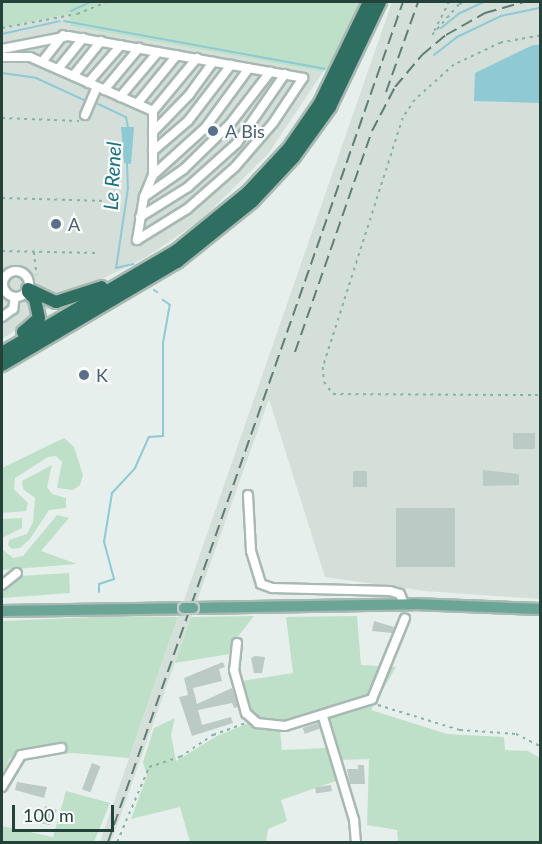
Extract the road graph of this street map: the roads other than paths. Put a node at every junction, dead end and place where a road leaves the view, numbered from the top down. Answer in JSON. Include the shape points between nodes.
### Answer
{"nodes":[{"id":1,"x":369,"y":2,"type":"edge"},
{"id":2,"x":380,"y":2,"type":"edge"},
{"id":3,"x":63,"y":35,"type":"junction"},
{"id":4,"x":83,"y":38,"type":"junction"},
{"id":5,"x":46,"y":39,"type":"junction"},
{"id":6,"x":101,"y":41,"type":"junction"},
{"id":7,"x":121,"y":45,"type":"junction"},
{"id":8,"x":139,"y":48,"type":"junction"},
{"id":9,"x":2,"y":49,"type":"edge"},
{"id":10,"x":158,"y":51,"type":"junction"},
{"id":11,"x":177,"y":55,"type":"junction"},
{"id":12,"x":2,"y":57,"type":"edge"},
{"id":13,"x":30,"y":57,"type":"junction"},
{"id":14,"x":197,"y":58,"type":"junction"},
{"id":15,"x":42,"y":62,"type":"junction"},
{"id":16,"x":213,"y":62,"type":"junction"},
{"id":17,"x":231,"y":65,"type":"junction"},
{"id":18,"x":249,"y":68,"type":"junction"},
{"id":19,"x":58,"y":69,"type":"junction"},
{"id":20,"x":270,"y":72,"type":"junction"},
{"id":21,"x":285,"y":74,"type":"junction"},
{"id":22,"x":73,"y":76,"type":"junction"},
{"id":23,"x":96,"y":87,"type":"junction"},
{"id":24,"x":120,"y":97,"type":"junction"},
{"id":25,"x":136,"y":104,"type":"junction"},
{"id":26,"x":153,"y":111,"type":"junction"},
{"id":27,"x":82,"y":118,"type":"road end"},
{"id":28,"x":153,"y":132,"type":"junction"},
{"id":29,"x":153,"y":151,"type":"junction"},
{"id":30,"x":153,"y":175,"type":"junction"},
{"id":31,"x":144,"y":197,"type":"junction"},
{"id":32,"x":140,"y":217,"type":"junction"},
{"id":33,"x":198,"y":235,"type":"junction"},
{"id":34,"x":27,"y":290,"type":"junction"},
{"id":35,"x":15,"y":297,"type":"junction"},
{"id":36,"x":70,"y":300,"type":"junction"},
{"id":37,"x":94,"y":312,"type":"junction"},
{"id":38,"x":2,"y":316,"type":"edge"},
{"id":39,"x":39,"y":318,"type":"junction"},
{"id":40,"x":2,"y":345,"type":"edge"},
{"id":41,"x":2,"y":353,"type":"edge"},
{"id":42,"x":2,"y":364,"type":"edge"},
{"id":43,"x":2,"y":371,"type":"edge"},
{"id":44,"x":248,"y":495,"type":"dead end"},
{"id":45,"x":17,"y":573,"type":"dead end"},
{"id":46,"x":2,"y":585,"type":"edge"},
{"id":47,"x":404,"y":604,"type":"junction"},
{"id":48,"x":540,"y":609,"type":"edge"},
{"id":49,"x":2,"y":611,"type":"edge"},
{"id":50,"x":405,"y":618,"type":"dead end"},
{"id":51,"x":237,"y":643,"type":"dead end"},
{"id":52,"x":323,"y":717,"type":"junction"},
{"id":53,"x":61,"y":748,"type":"dead end"},
{"id":54,"x":2,"y":787,"type":"edge"},
{"id":55,"x":356,"y":843,"type":"edge"}],
"edges":[{"from":1,"to":33,"type":"highway","via":[[335,77],[306,124],[262,177]]},
{"from":2,"to":37,"type":"highway","via":[[330,107],[272,181],[191,253]]},
{"from":3,"to":4,"type":"street"},
{"from":3,"to":5,"type":"street"},
{"from":3,"to":15,"type":"street"},
{"from":4,"to":6,"type":"street"},
{"from":4,"to":19,"type":"street"},
{"from":5,"to":9,"type":"street"},
{"from":5,"to":13,"type":"street"},
{"from":6,"to":7,"type":"street"},
{"from":6,"to":22,"type":"street"},
{"from":7,"to":8,"type":"street"},
{"from":7,"to":23,"type":"street"},
{"from":8,"to":10,"type":"street"},
{"from":8,"to":23,"type":"street"},
{"from":10,"to":11,"type":"street"},
{"from":10,"to":24,"type":"street"},
{"from":11,"to":14,"type":"street"},
{"from":11,"to":25,"type":"street"},
{"from":12,"to":13,"type":"street"},
{"from":13,"to":15,"type":"street"},
{"from":14,"to":16,"type":"street"},
{"from":14,"to":26,"type":"street"},
{"from":15,"to":19,"type":"street"},
{"from":16,"to":17,"type":"street"},
{"from":16,"to":28,"type":"street","via":[[189,95]]},
{"from":17,"to":18,"type":"street"},
{"from":17,"to":29,"type":"street","via":[[188,122]]},
{"from":18,"to":20,"type":"street"},
{"from":18,"to":30,"type":"street","via":[[205,128]]},
{"from":19,"to":22,"type":"street"},
{"from":20,"to":21,"type":"street"},
{"from":20,"to":31,"type":"street","via":[[222,132],[184,170]]},
{"from":21,"to":32,"type":"street","via":[[237,143],[188,187]]},
{"from":21,"to":32,"type":"street","via":[[303,78],[273,123],[235,167],[187,209],[137,240]]},
{"from":22,"to":23,"type":"street"},
{"from":23,"to":24,"type":"street"},
{"from":23,"to":27,"type":"street"},
{"from":24,"to":25,"type":"street"},
{"from":25,"to":26,"type":"street"},
{"from":26,"to":28,"type":"street"},
{"from":28,"to":29,"type":"street"},
{"from":29,"to":30,"type":"street"},
{"from":30,"to":31,"type":"street"},
{"from":31,"to":32,"type":"street"},
{"from":33,"to":36,"type":"highway","via":[[98,290]]},
{"from":33,"to":41,"type":"highway"},
{"from":34,"to":35,"type":"street"},
{"from":34,"to":35,"type":"street","via":[[25,276],[9,274],[4,288]]},
{"from":34,"to":36,"type":"highway","via":[[52,302]]},
{"from":34,"to":39,"type":"highway","via":[[35,299]]},
{"from":35,"to":38,"type":"street","via":[[13,309]]},
{"from":36,"to":39,"type":"highway"},
{"from":37,"to":42,"type":"highway"},
{"from":37,"to":43,"type":"street"},
{"from":39,"to":40,"type":"highway"},
{"from":44,"to":47,"type":"street","via":[[250,551],[261,584],[272,588],[390,591],[400,594]]},
{"from":45,"to":46,"type":"street"},
{"from":47,"to":48,"type":"main road"},
{"from":47,"to":49,"type":"main road"},
{"from":50,"to":52,"type":"street","via":[[379,688],[369,701]]},
{"from":51,"to":52,"type":"street","via":[[235,676],[244,708],[253,721],[286,728]]},
{"from":52,"to":55,"type":"street","via":[[354,820]]},
{"from":53,"to":54,"type":"street","via":[[21,755]]}]}
